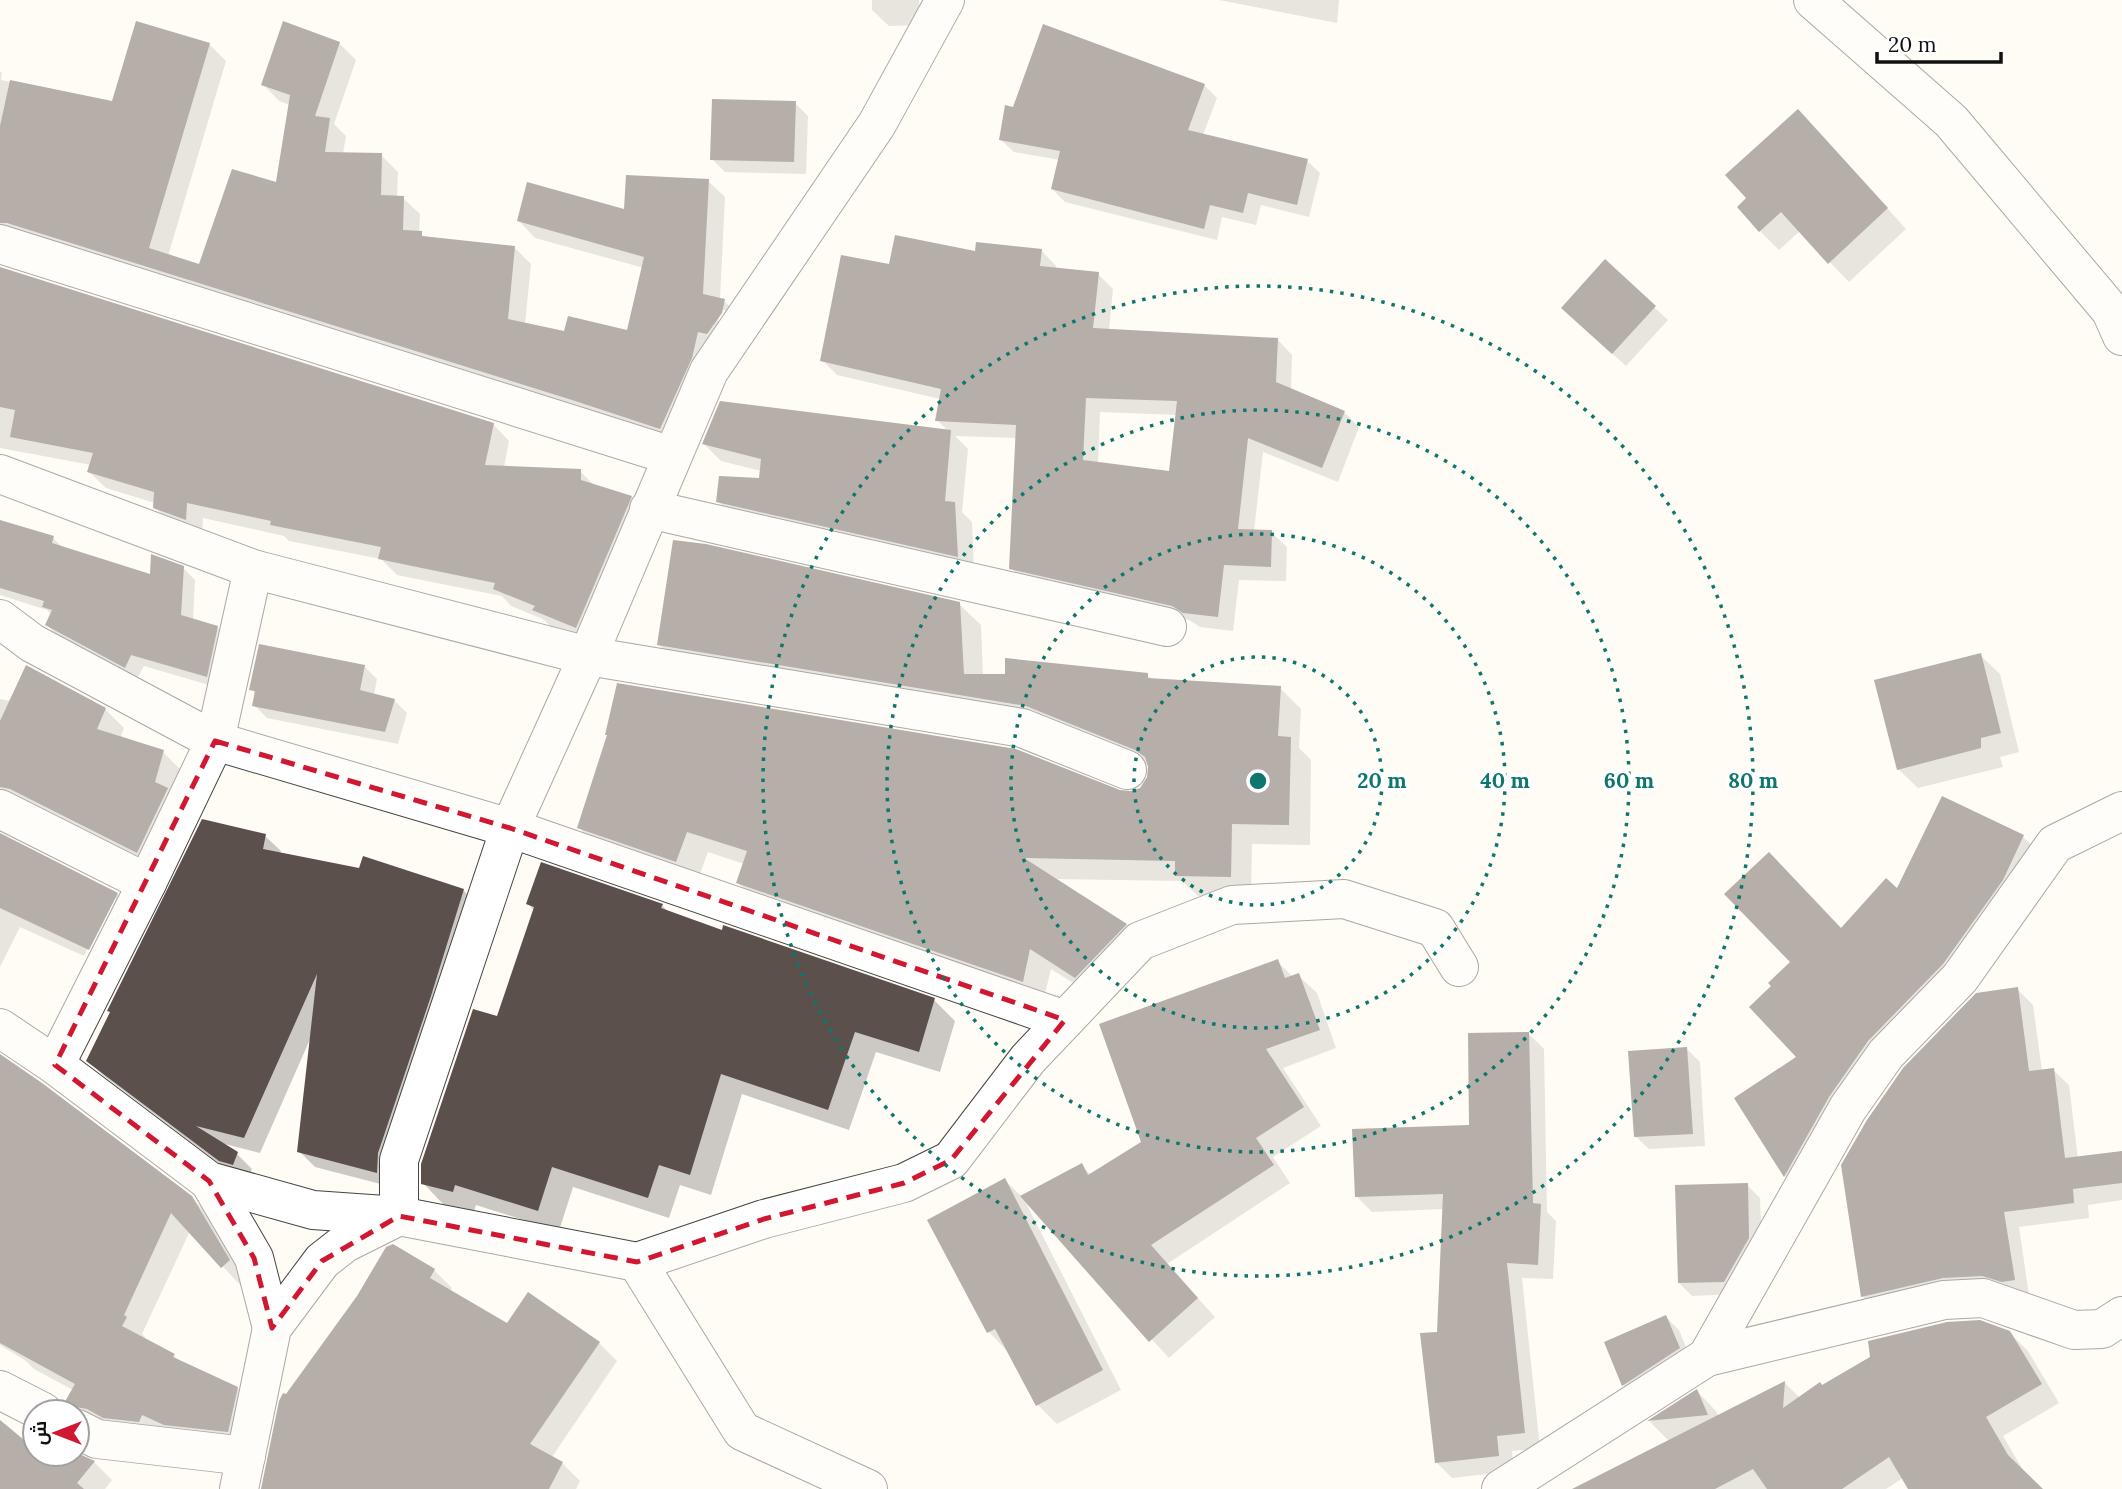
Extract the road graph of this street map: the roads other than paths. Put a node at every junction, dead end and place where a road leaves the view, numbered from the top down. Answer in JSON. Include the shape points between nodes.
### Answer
{"nodes":[{"id":1,"x":946,"y":0,"type":"edge"},
{"id":2,"x":1813,"y":0,"type":"edge"},
{"id":3,"x":0,"y":244,"type":"edge"},
{"id":4,"x":2122,"y":336,"type":"edge"},
{"id":5,"x":672,"y":456,"type":"junction"},
{"id":6,"x":0,"y":474,"type":"edge"},
{"id":7,"x":649,"y":509,"type":"junction"},
{"id":8,"x":253,"y":569,"type":"junction"},
{"id":9,"x":0,"y":620,"type":"edge"},
{"id":10,"x":1167,"y":628,"type":"dead end"},
{"id":11,"x":588,"y":656,"type":"junction"},
{"id":12,"x":215,"y":741,"type":"junction"},
{"id":13,"x":1127,"y":770,"type":"dead end"},
{"id":14,"x":0,"y":809,"type":"edge"},
{"id":15,"x":2122,"y":811,"type":"edge"},
{"id":16,"x":510,"y":828,"type":"junction"},
{"id":17,"x":147,"y":883,"type":"junction"},
{"id":18,"x":1459,"y":967,"type":"dead end"},
{"id":19,"x":1065,"y":1020,"type":"junction"},
{"id":20,"x":0,"y":1028,"type":"edge"},
{"id":21,"x":55,"y":1065,"type":"junction"},
{"id":22,"x":209,"y":1181,"type":"junction"},
{"id":23,"x":399,"y":1216,"type":"junction"},
{"id":24,"x":638,"y":1262,"type":"junction"},
{"id":25,"x":2122,"y":1316,"type":"edge"},
{"id":26,"x":272,"y":1328,"type":"junction"},
{"id":27,"x":1707,"y":1357,"type":"junction"},
{"id":28,"x":0,"y":1390,"type":"edge"},
{"id":29,"x":21,"y":1401,"type":"edge"},
{"id":30,"x":91,"y":1436,"type":"edge"},
{"id":31,"x":242,"y":1473,"type":"edge"},
{"id":32,"x":868,"y":1489,"type":"edge"},
{"id":33,"x":1501,"y":1489,"type":"edge"}],
"edges":[{"from":1,"to":5,"type":"street","via":[[877,124],[709,371]]},
{"from":2,"to":4,"type":"street","via":[[1951,121],[2111,311]]},
{"from":3,"to":5,"type":"street"},
{"from":5,"to":7,"type":"street"},
{"from":6,"to":8,"type":"street"},
{"from":7,"to":10,"type":"street"},
{"from":7,"to":11,"type":"street"},
{"from":8,"to":11,"type":"street"},
{"from":8,"to":12,"type":"street"},
{"from":9,"to":12,"type":"street","via":[[32,643]]},
{"from":11,"to":13,"type":"street","via":[[1022,728]]},
{"from":11,"to":16,"type":"street"},
{"from":12,"to":16,"type":"street"},
{"from":12,"to":17,"type":"street"},
{"from":14,"to":17,"type":"street"},
{"from":15,"to":27,"type":"street","via":[[2055,844],[1960,978],[1886,1055],[1848,1108]]},
{"from":16,"to":19,"type":"street"},
{"from":16,"to":23,"type":"street","via":[[399,1160]]},
{"from":17,"to":21,"type":"street"},
{"from":18,"to":19,"type":"street","via":[[1436,928],[1343,898],[1232,905],[1140,941]]},
{"from":19,"to":24,"type":"street","via":[[1028,1059],[951,1160],[904,1183],[764,1219]]},
{"from":20,"to":21,"type":"street"},
{"from":21,"to":22,"type":"street"},
{"from":22,"to":23,"type":"street","via":[[313,1210]]},
{"from":22,"to":26,"type":"street","via":[[254,1258]]},
{"from":23,"to":24,"type":"street"},
{"from":23,"to":26,"type":"street","via":[[345,1243],[322,1261]]},
{"from":24,"to":32,"type":"street","via":[[742,1431]]},
{"from":25,"to":27,"type":"street","via":[[2102,1329],[2074,1330],[1983,1298],[1944,1300]]},
{"from":26,"to":31,"type":"street"},
{"from":27,"to":33,"type":"street"},
{"from":28,"to":29,"type":"street"},
{"from":30,"to":31,"type":"street"}]}
